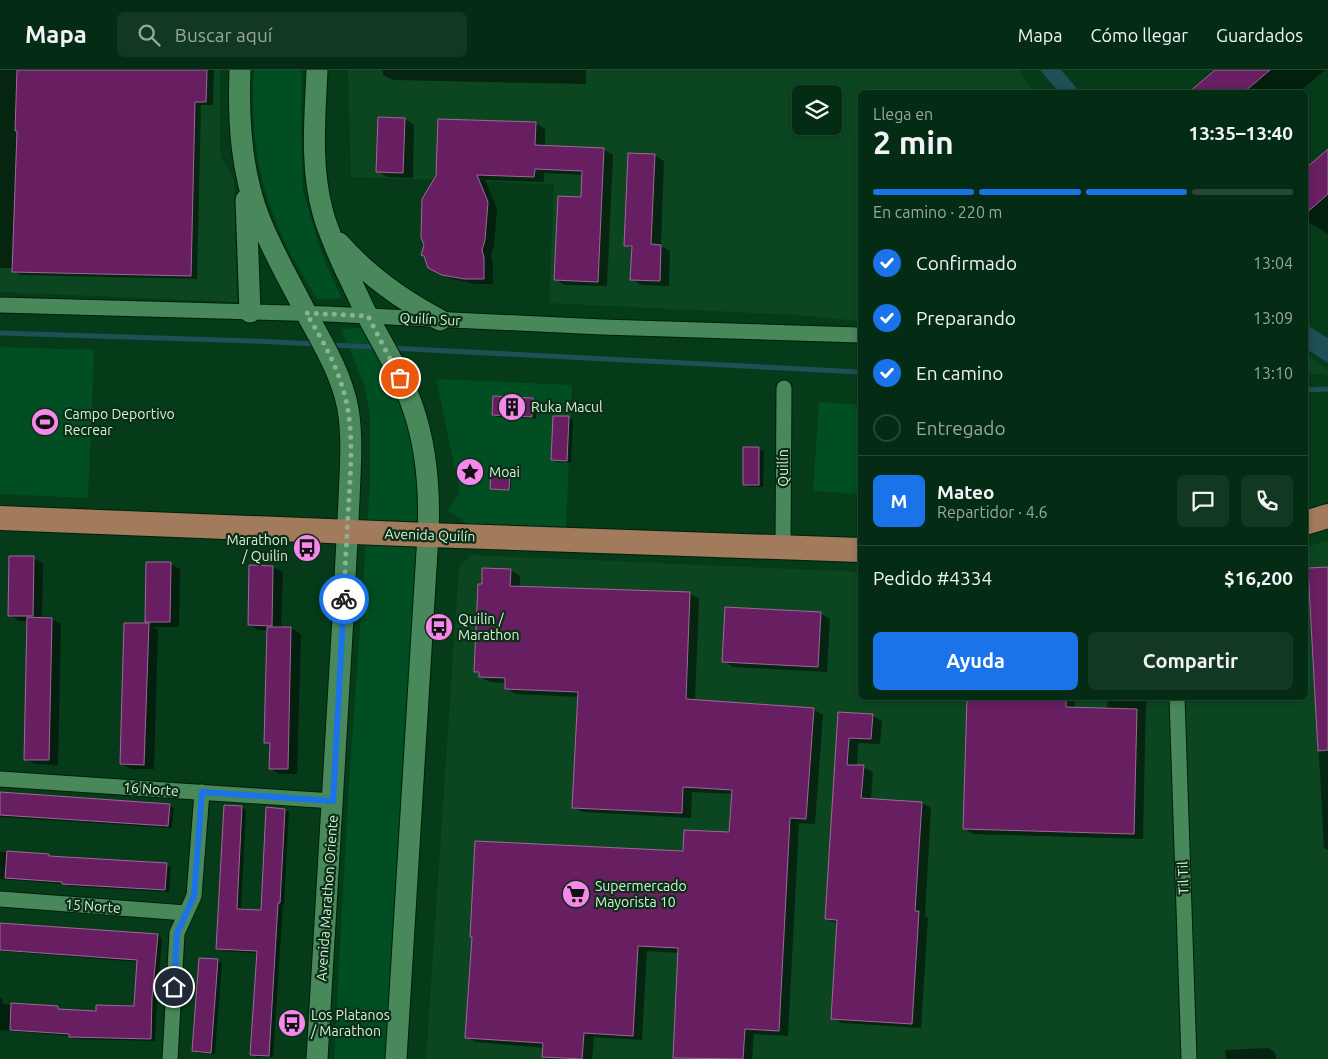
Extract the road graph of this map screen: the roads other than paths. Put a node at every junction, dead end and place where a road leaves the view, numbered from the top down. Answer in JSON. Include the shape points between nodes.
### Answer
{"nodes":[{"id":1,"x":240,"y":70,"type":"edge"},
{"id":2,"x":317,"y":70,"type":"edge"},
{"id":3,"x":246,"y":172,"type":"junction"},
{"id":4,"x":328,"y":230,"type":"junction"},
{"id":5,"x":0,"y":305,"type":"edge"},
{"id":6,"x":250,"y":312,"type":"junction"},
{"id":7,"x":306,"y":313,"type":"junction"},
{"id":8,"x":440,"y":320,"type":"junction"},
{"id":9,"x":372,"y":324,"type":"junction"},
{"id":10,"x":858,"y":336,"type":"edge"},
{"id":11,"x":784,"y":388,"type":"dead end"},
{"id":12,"x":1328,"y":516,"type":"edge"},
{"id":13,"x":0,"y":518,"type":"edge"},
{"id":14,"x":1308,"y":522,"type":"edge"},
{"id":15,"x":347,"y":531,"type":"junction"},
{"id":16,"x":428,"y":535,"type":"junction"},
{"id":17,"x":783,"y":547,"type":"junction"},
{"id":18,"x":858,"y":550,"type":"edge"},
{"id":19,"x":1177,"y":700,"type":"edge"},
{"id":20,"x":0,"y":779,"type":"edge"},
{"id":21,"x":202,"y":792,"type":"junction"},
{"id":22,"x":333,"y":801,"type":"junction"},
{"id":23,"x":0,"y":899,"type":"edge"},
{"id":24,"x":186,"y":913,"type":"junction"},
{"id":25,"x":170,"y":1059,"type":"edge"},
{"id":26,"x":317,"y":1059,"type":"edge"},
{"id":27,"x":396,"y":1059,"type":"edge"},
{"id":28,"x":1189,"y":1059,"type":"edge"}],
"edges":[{"from":1,"to":3,"type":"main road","name":"Avenida Marathon Oriente","via":[[240,125]]},
{"from":2,"to":4,"type":"main road","via":[[316,168]]},
{"from":3,"to":6,"type":"main road"},
{"from":3,"to":7,"type":"main road","name":"Avenida Marathon Oriente","via":[[259,219]]},
{"from":4,"to":8,"type":"main road","via":[[378,281]]},
{"from":4,"to":9,"type":"main road"},
{"from":5,"to":6,"type":"street","name":"Quilín Sur"},
{"from":6,"to":7,"type":"street","name":"Quilín Sur"},
{"from":7,"to":9,"type":"street","name":"Quilín Sur"},
{"from":7,"to":15,"type":"main road","name":"Avenida Marathon Oriente","via":[[333,363],[348,409],[351,463]]},
{"from":8,"to":9,"type":"street","name":"Quilín Sur"},
{"from":8,"to":10,"type":"street","name":"Quilín Sur"},
{"from":9,"to":16,"type":"main road","via":[[413,408],[420,431],[429,498]]},
{"from":11,"to":17,"type":"street","name":"Quilín"},
{"from":12,"to":14,"type":"main road"},
{"from":13,"to":15,"type":"main road","name":"Avenida Quilín"},
{"from":15,"to":16,"type":"main road","name":"Avenida Quilín"},
{"from":15,"to":22,"type":"main road","name":"Avenida Marathon Oriente"},
{"from":16,"to":17,"type":"main road","name":"Avenida Quilín"},
{"from":16,"to":27,"type":"main road"},
{"from":17,"to":18,"type":"main road","name":"Avenida Quilín"},
{"from":19,"to":28,"type":"street","name":"Til Til"},
{"from":20,"to":21,"type":"street","name":"16 Norte"},
{"from":21,"to":22,"type":"street","name":"16 Norte"},
{"from":21,"to":24,"type":"street","via":[[194,896]]},
{"from":22,"to":26,"type":"main road","name":"Avenida Marathon Oriente"},
{"from":23,"to":24,"type":"street","name":"15 Norte"},
{"from":24,"to":25,"type":"street","via":[[177,933]]}]}
